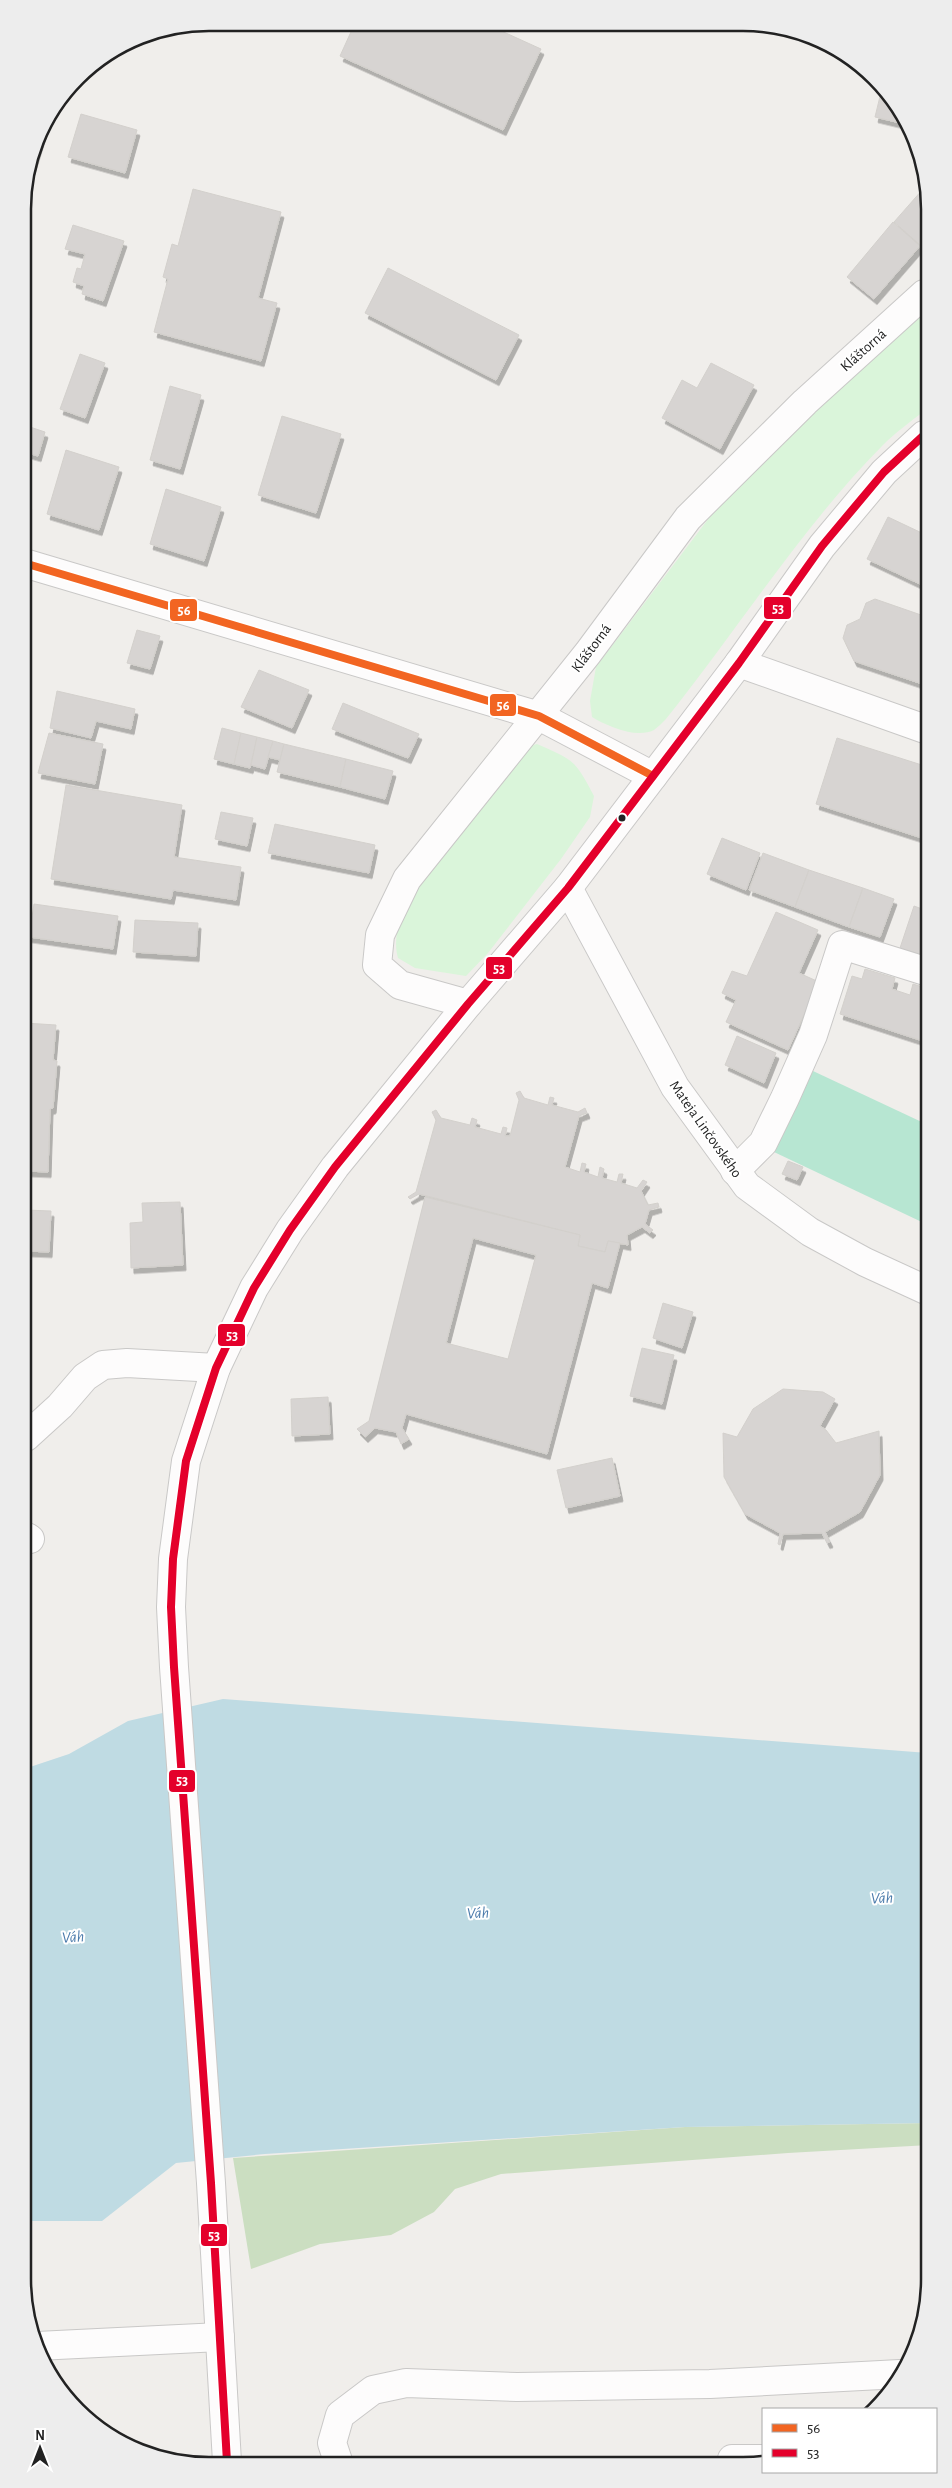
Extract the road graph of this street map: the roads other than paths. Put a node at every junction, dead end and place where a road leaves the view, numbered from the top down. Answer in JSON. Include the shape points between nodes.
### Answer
{"nodes":[{"id":1,"x":921,"y":297,"type":"edge"},
{"id":2,"x":921,"y":438,"type":"edge"},
{"id":3,"x":31,"y":565,"type":"edge"},
{"id":4,"x":739,"y":663,"type":"junction"},
{"id":5,"x":539,"y":716,"type":"junction"},
{"id":6,"x":921,"y":728,"type":"edge"},
{"id":7,"x":653,"y":776,"type":"junction"},
{"id":8,"x":568,"y":888,"type":"junction"},
{"id":9,"x":921,"y":969,"type":"edge"},
{"id":10,"x":468,"y":1004,"type":"junction"},
{"id":11,"x":735,"y":1170,"type":"junction"},
{"id":12,"x":921,"y":1286,"type":"edge"},
{"id":13,"x":216,"y":1368,"type":"junction"},
{"id":14,"x":31,"y":1432,"type":"edge"},
{"id":15,"x":220,"y":2337,"type":"junction"},
{"id":16,"x":44,"y":2346,"type":"edge"},
{"id":17,"x":893,"y":2374,"type":"edge"},
{"id":18,"x":232,"y":2456,"type":"edge"},
{"id":19,"x":337,"y":2457,"type":"edge"}],
"edges":[{"from":1,"to":5,"type":"street","name":"Kláštorná","via":[[804,402],[688,518]]},
{"from":2,"to":4,"type":"street","via":[[884,472],[822,546]]},
{"from":3,"to":5,"type":"street"},
{"from":4,"to":6,"type":"street"},
{"from":4,"to":7,"type":"street"},
{"from":5,"to":7,"type":"street"},
{"from":5,"to":10,"type":"street","name":"Kláštorná","via":[[407,879],[380,935],[377,965],[400,985]]},
{"from":7,"to":8,"type":"street"},
{"from":8,"to":10,"type":"street"},
{"from":8,"to":11,"type":"street","name":"Mateja Linčovského","via":[[675,1088]]},
{"from":9,"to":11,"type":"street","via":[[842,945],[813,1035],[763,1143]]},
{"from":10,"to":13,"type":"street","via":[[335,1167],[296,1222],[254,1288]]},
{"from":11,"to":12,"type":"street","name":"Mateja Linčovského","via":[[747,1186],[810,1232],[865,1262]]},
{"from":13,"to":14,"type":"street","via":[[127,1363],[103,1365],[85,1377]]},
{"from":13,"to":15,"type":"street","via":[[186,1461],[178,1512],[171,1607]]},
{"from":15,"to":16,"type":"street"},
{"from":15,"to":18,"type":"street"},
{"from":17,"to":19,"type":"street","via":[[700,2384],[517,2387],[406,2383],[373,2390],[340,2415],[332,2443]]}]}
